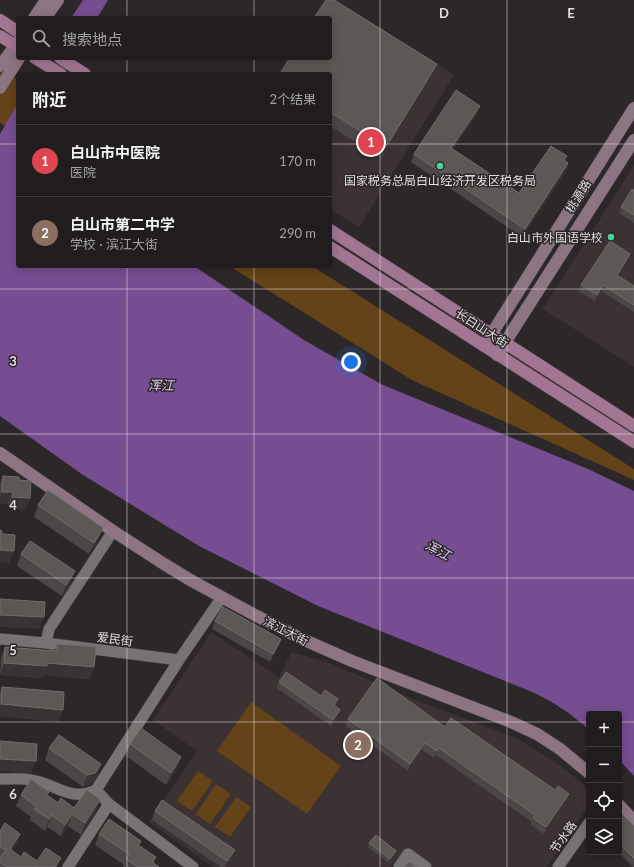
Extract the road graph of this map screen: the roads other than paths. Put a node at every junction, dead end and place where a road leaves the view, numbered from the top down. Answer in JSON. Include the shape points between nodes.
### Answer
{"nodes":[{"id":1,"x":46,"y":0,"type":"edge"},
{"id":2,"x":58,"y":0,"type":"edge"},
{"id":3,"x":35,"y":16,"type":"edge"},
{"id":4,"x":46,"y":16,"type":"edge"},
{"id":5,"x":0,"y":20,"type":"edge"},
{"id":6,"x":16,"y":31,"type":"edge"},
{"id":7,"x":0,"y":36,"type":"edge"},
{"id":8,"x":16,"y":44,"type":"edge"},
{"id":9,"x":16,"y":46,"type":"edge"},
{"id":10,"x":18,"y":60,"type":"edge"},
{"id":11,"x":39,"y":60,"type":"edge"},
{"id":12,"x":65,"y":61,"type":"edge"},
{"id":13,"x":0,"y":66,"type":"edge"},
{"id":14,"x":58,"y":72,"type":"edge"},
{"id":15,"x":82,"y":72,"type":"edge"},
{"id":16,"x":0,"y":88,"type":"edge"},
{"id":17,"x":634,"y":108,"type":"edge"},
{"id":18,"x":634,"y":140,"type":"edge"},
{"id":19,"x":332,"y":231,"type":"edge"},
{"id":20,"x":332,"y":248,"type":"edge"},
{"id":21,"x":491,"y":334,"type":"junction"},
{"id":22,"x":505,"y":342,"type":"junction"},
{"id":23,"x":484,"y":346,"type":"junction"},
{"id":24,"x":497,"y":356,"type":"junction"},
{"id":25,"x":634,"y":426,"type":"edge"},
{"id":26,"x":634,"y":442,"type":"edge"},
{"id":27,"x":2,"y":459,"type":"edge"},
{"id":28,"x":113,"y":531,"type":"junction"},
{"id":29,"x":222,"y":597,"type":"junction"},
{"id":30,"x":0,"y":639,"type":"edge"},
{"id":31,"x":46,"y":643,"type":"junction"},
{"id":32,"x":179,"y":660,"type":"junction"},
{"id":33,"x":586,"y":771,"type":"edge"},
{"id":34,"x":0,"y":779,"type":"edge"},
{"id":35,"x":96,"y":790,"type":"junction"},
{"id":36,"x":109,"y":804,"type":"junction"},
{"id":37,"x":622,"y":807,"type":"edge"},
{"id":38,"x":634,"y":820,"type":"edge"},
{"id":39,"x":586,"y":827,"type":"edge"},
{"id":40,"x":189,"y":866,"type":"edge"},
{"id":41,"x":68,"y":867,"type":"edge"},
{"id":42,"x":399,"y":867,"type":"edge"},
{"id":43,"x":426,"y":867,"type":"edge"},
{"id":44,"x":558,"y":867,"type":"edge"}],
"edges":[{"from":1,"to":3,"type":"street"},
{"from":2,"to":4,"type":"street"},
{"from":5,"to":6,"type":"main road"},
{"from":7,"to":8,"type":"main road"},
{"from":9,"to":13,"type":"street"},
{"from":10,"to":16,"type":"street"},
{"from":11,"to":14,"type":"main road"},
{"from":12,"to":15,"type":"main road"},
{"from":17,"to":21,"type":"street","name":"桃源路"},
{"from":18,"to":22,"type":"street","name":"桃源路"},
{"from":19,"to":21,"type":"main road","name":"长白山大街"},
{"from":20,"to":23,"type":"main road","name":"长白山大街"},
{"from":21,"to":22,"type":"main road","name":"长白山大街"},
{"from":21,"to":23,"type":"street","name":"桃源路"},
{"from":22,"to":24,"type":"street","name":"桃源路"},
{"from":22,"to":25,"type":"main road","name":"长白山大街"},
{"from":23,"to":24,"type":"main road","name":"长白山大街"},
{"from":24,"to":26,"type":"main road","name":"长白山大街"},
{"from":27,"to":28,"type":"street","name":"滨江大街"},
{"from":28,"to":29,"type":"street","name":"滨江大街"},
{"from":28,"to":31,"type":"street","via":[[49,628]]},
{"from":29,"to":32,"type":"street"},
{"from":29,"to":33,"type":"street","name":"滨江大街","via":[[337,655],[512,722],[560,749]]},
{"from":30,"to":31,"type":"street","name":"爱民街"},
{"from":31,"to":32,"type":"street","name":"爱民街"},
{"from":32,"to":35,"type":"street"},
{"from":34,"to":35,"type":"street","via":[[32,780],[77,796]]},
{"from":35,"to":36,"type":"street"},
{"from":36,"to":40,"type":"street"},
{"from":36,"to":41,"type":"street"},
{"from":37,"to":38,"type":"street"},
{"from":39,"to":44,"type":"street","name":"节水路"},
{"from":42,"to":43,"type":"street","via":[[408,854]]}]}
